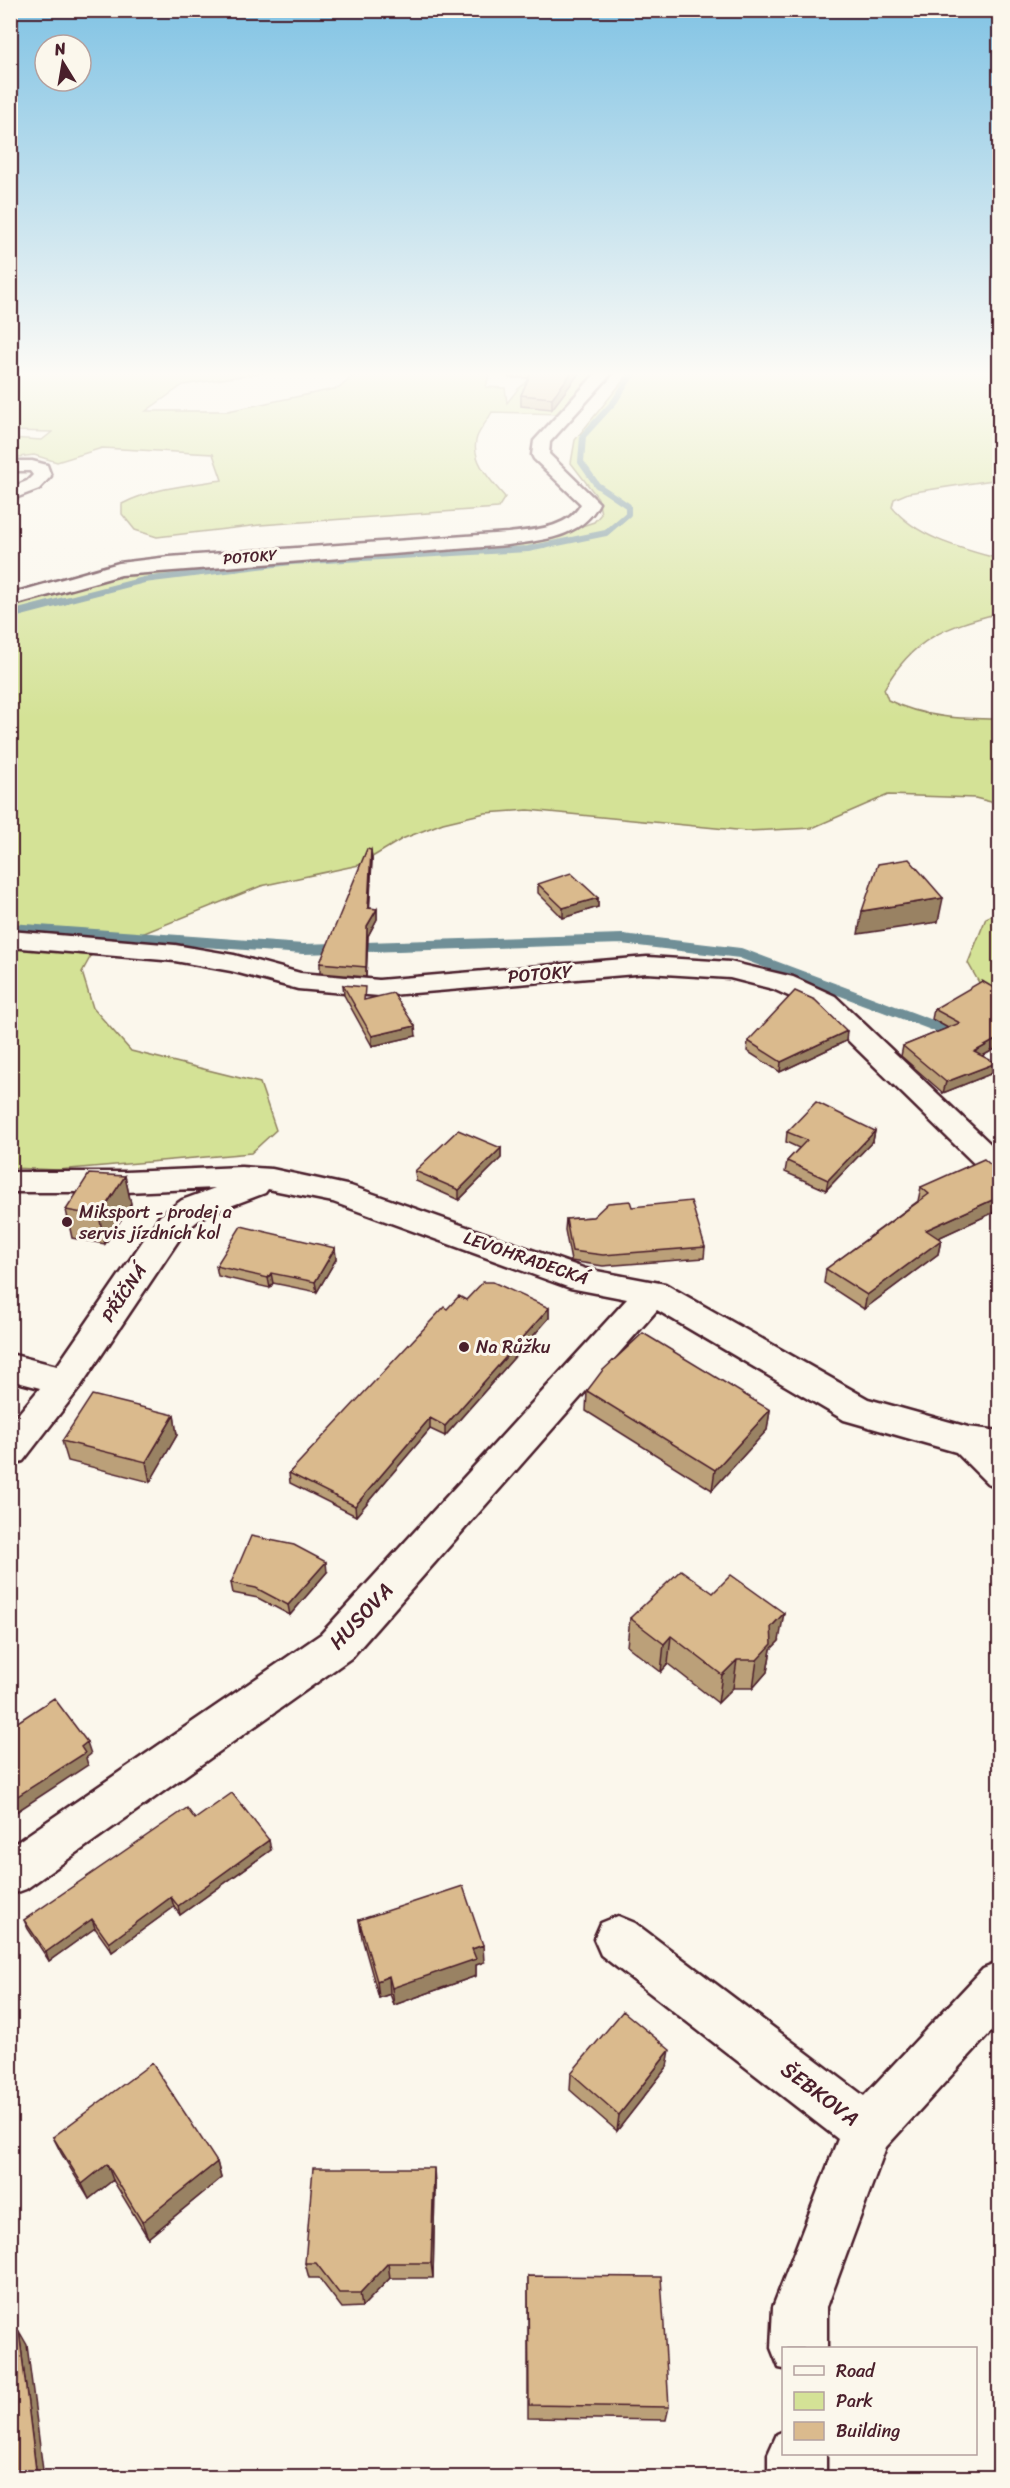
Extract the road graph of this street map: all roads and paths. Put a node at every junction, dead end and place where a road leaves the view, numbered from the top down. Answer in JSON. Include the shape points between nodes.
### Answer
{"nodes":[{"id":1,"x":28,"y":487,"type":"edge"},
{"id":2,"x":573,"y":487,"type":"edge"},
{"id":3,"x":10,"y":495,"type":"edge"},
{"id":4,"x":10,"y":600,"type":"edge"},
{"id":5,"x":10,"y":939,"type":"edge"},
{"id":6,"x":999,"y":1171,"type":"edge"},
{"id":7,"x":272,"y":1179,"type":"junction"},
{"id":8,"x":10,"y":1182,"type":"edge"},
{"id":9,"x":653,"y":1292,"type":"junction"},
{"id":10,"x":10,"y":1367,"type":"edge"},
{"id":11,"x":65,"y":1381,"type":"junction"},
{"id":12,"x":999,"y":1422,"type":"edge"},
{"id":13,"x":984,"y":1443,"type":"edge"},
{"id":14,"x":10,"y":1451,"type":"edge"},
{"id":15,"x":999,"y":1473,"type":"edge"},
{"id":16,"x":10,"y":1874,"type":"edge"},
{"id":17,"x":618,"y":1939,"type":"dead end"},
{"id":18,"x":999,"y":1986,"type":"edge"},
{"id":19,"x":867,"y":2130,"type":"junction"},
{"id":20,"x":799,"y":2347,"type":"edge"},
{"id":21,"x":797,"y":2455,"type":"edge"},
{"id":22,"x":797,"y":2478,"type":"edge"}],
"edges":[{"from":1,"to":3,"type":"street"},
{"from":2,"to":4,"type":"street","name":"POTOKY","via":[[590,503],[587,513],[578,521],[508,539],[129,568]]},
{"from":5,"to":6,"type":"street","name":"POTOKY","via":[[175,953],[234,963],[298,981],[379,988],[647,965],[730,970],[783,983],[825,1002]]},
{"from":7,"to":8,"type":"street","name":"LEVOHRADECKÁ"},
{"from":7,"to":9,"type":"street","name":"LEVOHRADECKÁ","via":[[340,1193],[582,1280]]},
{"from":7,"to":11,"type":"street","name":"PŘÍČNÁ","via":[[193,1208],[172,1224]]},
{"from":9,"to":13,"type":"street","name":"LEVOHRADECKÁ","via":[[856,1410]]},
{"from":9,"to":16,"type":"street","name":"HUSOVA","via":[[336,1646]]},
{"from":10,"to":11,"type":"street"},
{"from":11,"to":14,"type":"street","name":"PŘÍČNÁ"},
{"from":12,"to":13,"type":"street"},
{"from":13,"to":15,"type":"street"},
{"from":17,"to":19,"type":"street","name":"ŠEBKOVA"},
{"from":18,"to":19,"type":"street"},
{"from":19,"to":20,"type":"street","name":"ŠEBKOVA","via":[[800,2307]]},
{"from":21,"to":22,"type":"street"}]}
